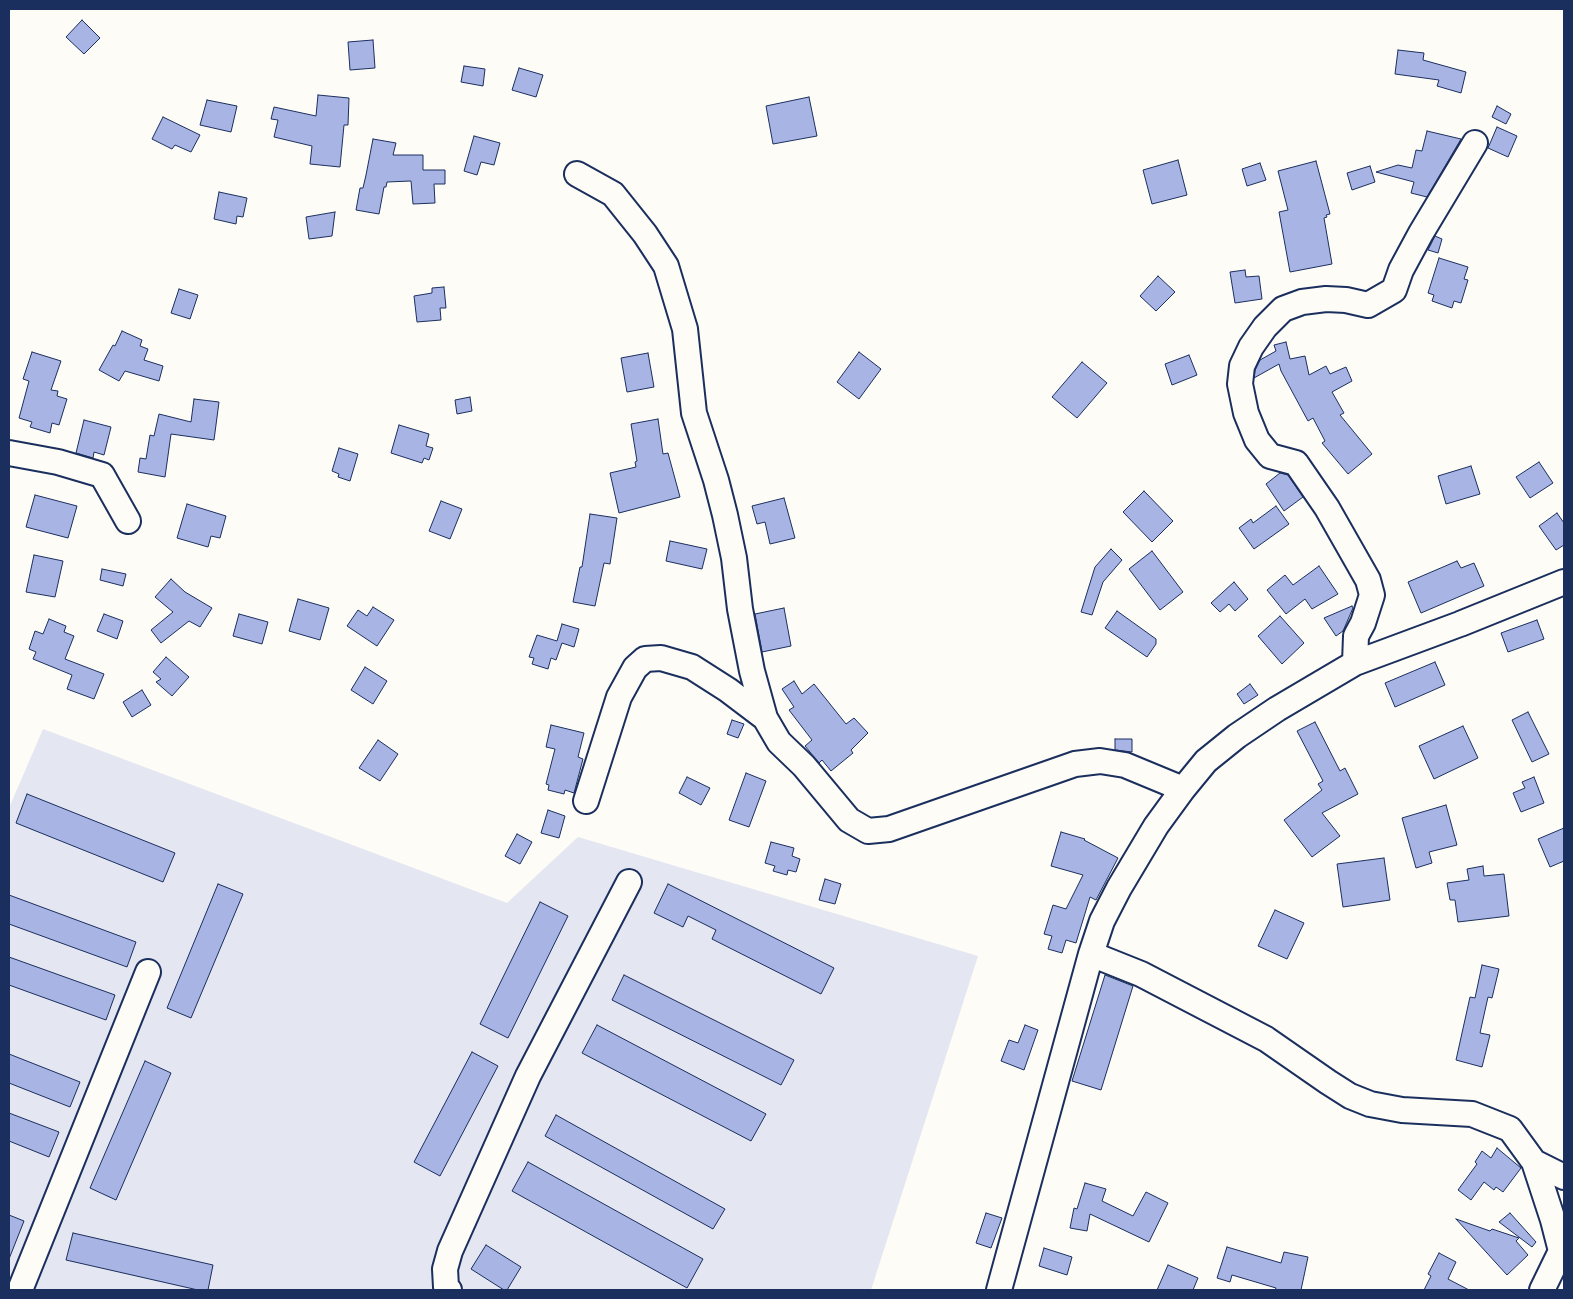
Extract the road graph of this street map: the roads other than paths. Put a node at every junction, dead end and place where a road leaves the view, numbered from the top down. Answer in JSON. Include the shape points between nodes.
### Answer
{"nodes":[{"id":1,"x":1475,"y":143,"type":"dead end"},
{"id":2,"x":577,"y":174,"type":"dead end"},
{"id":3,"x":9,"y":453,"type":"edge"},
{"id":4,"x":128,"y":521,"type":"dead end"},
{"id":5,"x":1564,"y":582,"type":"edge"},
{"id":6,"x":1355,"y":663,"type":"junction"},
{"id":7,"x":765,"y":718,"type":"junction"},
{"id":8,"x":1183,"y":789,"type":"junction"},
{"id":9,"x":586,"y":801,"type":"dead end"},
{"id":10,"x":629,"y":882,"type":"dead end"},
{"id":11,"x":1091,"y":954,"type":"junction"},
{"id":12,"x":148,"y":972,"type":"dead end"},
{"id":13,"x":1534,"y":1162,"type":"junction"},
{"id":14,"x":1564,"y":1177,"type":"edge"},
{"id":15,"x":20,"y":1290,"type":"edge"},
{"id":16,"x":449,"y":1290,"type":"edge"},
{"id":17,"x":999,"y":1290,"type":"edge"},
{"id":18,"x":1542,"y":1290,"type":"edge"}],
"edges":[{"from":1,"to":6,"type":"street","via":[[1401,270],[1394,290],[1368,305],[1326,299],[1302,302],[1283,309],[1265,327],[1242,366],[1240,384],[1257,440],[1270,456],[1296,463],[1327,508],[1368,580],[1372,595],[1364,623],[1356,636]]},
{"from":2,"to":7,"type":"street","via":[[613,194],[666,266],[685,329],[694,413],[725,515],[741,618]]},
{"from":3,"to":4,"type":"street","via":[[58,462],[102,475]]},
{"from":5,"to":6,"type":"street"},
{"from":6,"to":8,"type":"street","via":[[1237,736],[1206,761]]},
{"from":7,"to":8,"type":"street","via":[[779,742],[804,766],[849,820],[868,831],[889,829],[1075,764],[1100,761],[1124,765]]},
{"from":7,"to":9,"type":"street","via":[[692,667],[661,658],[646,660],[635,668],[619,697]]},
{"from":8,"to":11,"type":"street","via":[[1156,826],[1119,888],[1102,921]]},
{"from":10,"to":16,"type":"street","via":[[528,1076],[450,1251],[445,1269]]},
{"from":11,"to":13,"type":"street","via":[[1141,974],[1266,1039],[1350,1096],[1370,1104],[1402,1110],[1472,1114],[1510,1129]]},
{"from":11,"to":17,"type":"street"},
{"from":12,"to":15,"type":"street"},
{"from":13,"to":14,"type":"street"},
{"from":13,"to":18,"type":"street","via":[[1560,1251]]}]}
